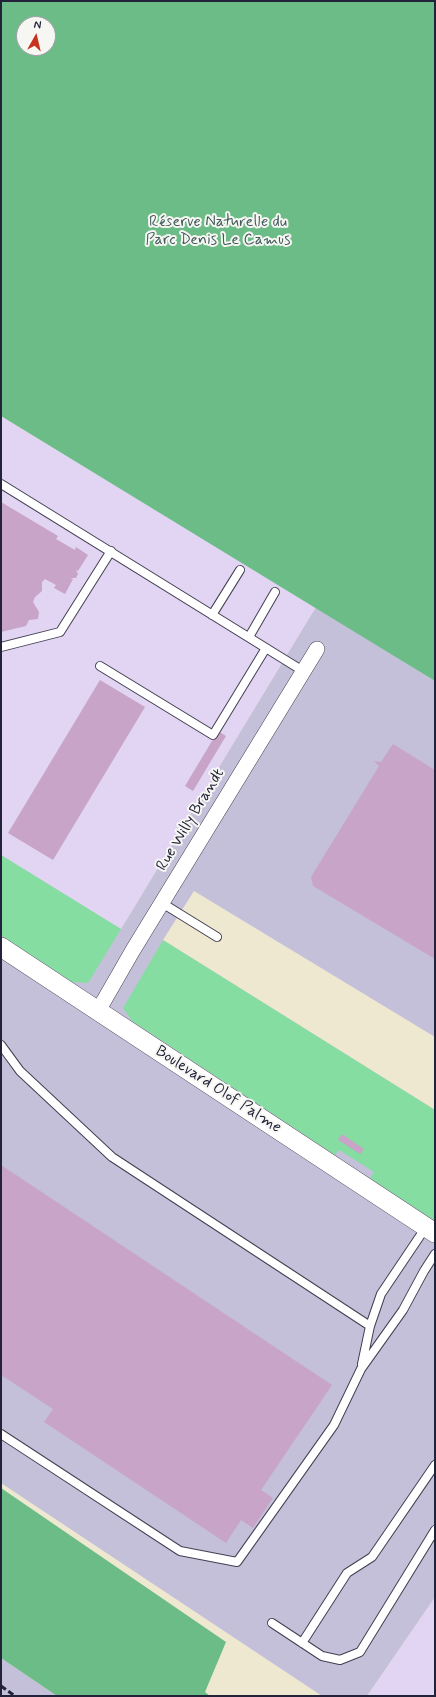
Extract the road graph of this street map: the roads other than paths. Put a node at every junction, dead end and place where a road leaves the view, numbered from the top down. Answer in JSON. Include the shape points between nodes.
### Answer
{"nodes":[{"id":1,"x":1,"y":484,"type":"edge"},
{"id":2,"x":111,"y":551,"type":"junction"},
{"id":3,"x":240,"y":570,"type":"dead end"},
{"id":4,"x":276,"y":592,"type":"dead end"},
{"id":5,"x":212,"y":615,"type":"junction"},
{"id":6,"x":249,"y":637,"type":"junction"},
{"id":7,"x":1,"y":647,"type":"edge"},
{"id":8,"x":266,"y":648,"type":"junction"},
{"id":9,"x":317,"y":649,"type":"dead end"},
{"id":10,"x":100,"y":666,"type":"dead end"},
{"id":11,"x":303,"y":671,"type":"junction"},
{"id":12,"x":162,"y":903,"type":"junction"},
{"id":13,"x":217,"y":937,"type":"dead end"},
{"id":14,"x":1,"y":947,"type":"edge"},
{"id":15,"x":98,"y":1011,"type":"junction"},
{"id":16,"x":1,"y":1045,"type":"edge"},
{"id":17,"x":430,"y":1230,"type":"edge"},
{"id":18,"x":435,"y":1254,"type":"edge"},
{"id":19,"x":370,"y":1326,"type":"junction"},
{"id":20,"x":361,"y":1369,"type":"junction"},
{"id":21,"x":1,"y":1434,"type":"edge"},
{"id":22,"x":435,"y":1465,"type":"edge"},
{"id":23,"x":435,"y":1530,"type":"edge"},
{"id":24,"x":272,"y":1623,"type":"dead end"},
{"id":25,"x":302,"y":1643,"type":"junction"}],
"edges":[{"from":1,"to":2,"type":"lane"},
{"from":2,"to":5,"type":"lane"},
{"from":2,"to":7,"type":"lane","via":[[60,632]]},
{"from":3,"to":5,"type":"lane"},
{"from":4,"to":6,"type":"lane"},
{"from":5,"to":6,"type":"lane"},
{"from":6,"to":8,"type":"lane"},
{"from":8,"to":10,"type":"lane","via":[[213,735]]},
{"from":8,"to":11,"type":"lane"},
{"from":9,"to":11,"type":"street","name":"Rue Willy Brandt"},
{"from":11,"to":12,"type":"street","name":"Rue Willy Brandt"},
{"from":12,"to":13,"type":"lane"},
{"from":12,"to":15,"type":"street","name":"Rue Willy Brandt"},
{"from":14,"to":15,"type":"street","name":"Boulevard Olof Palme"},
{"from":15,"to":17,"type":"street","name":"Boulevard Olof Palme"},
{"from":16,"to":19,"type":"lane","via":[[20,1071],[112,1157]]},
{"from":17,"to":19,"type":"lane","via":[[381,1294]]},
{"from":18,"to":20,"type":"lane","via":[[403,1310]]},
{"from":19,"to":20,"type":"lane"},
{"from":20,"to":21,"type":"lane","via":[[334,1425],[237,1562],[180,1552]]},
{"from":22,"to":25,"type":"lane","via":[[372,1557],[347,1573]]},
{"from":23,"to":25,"type":"lane","via":[[360,1652],[340,1660],[322,1656]]},
{"from":24,"to":25,"type":"lane"}]}
